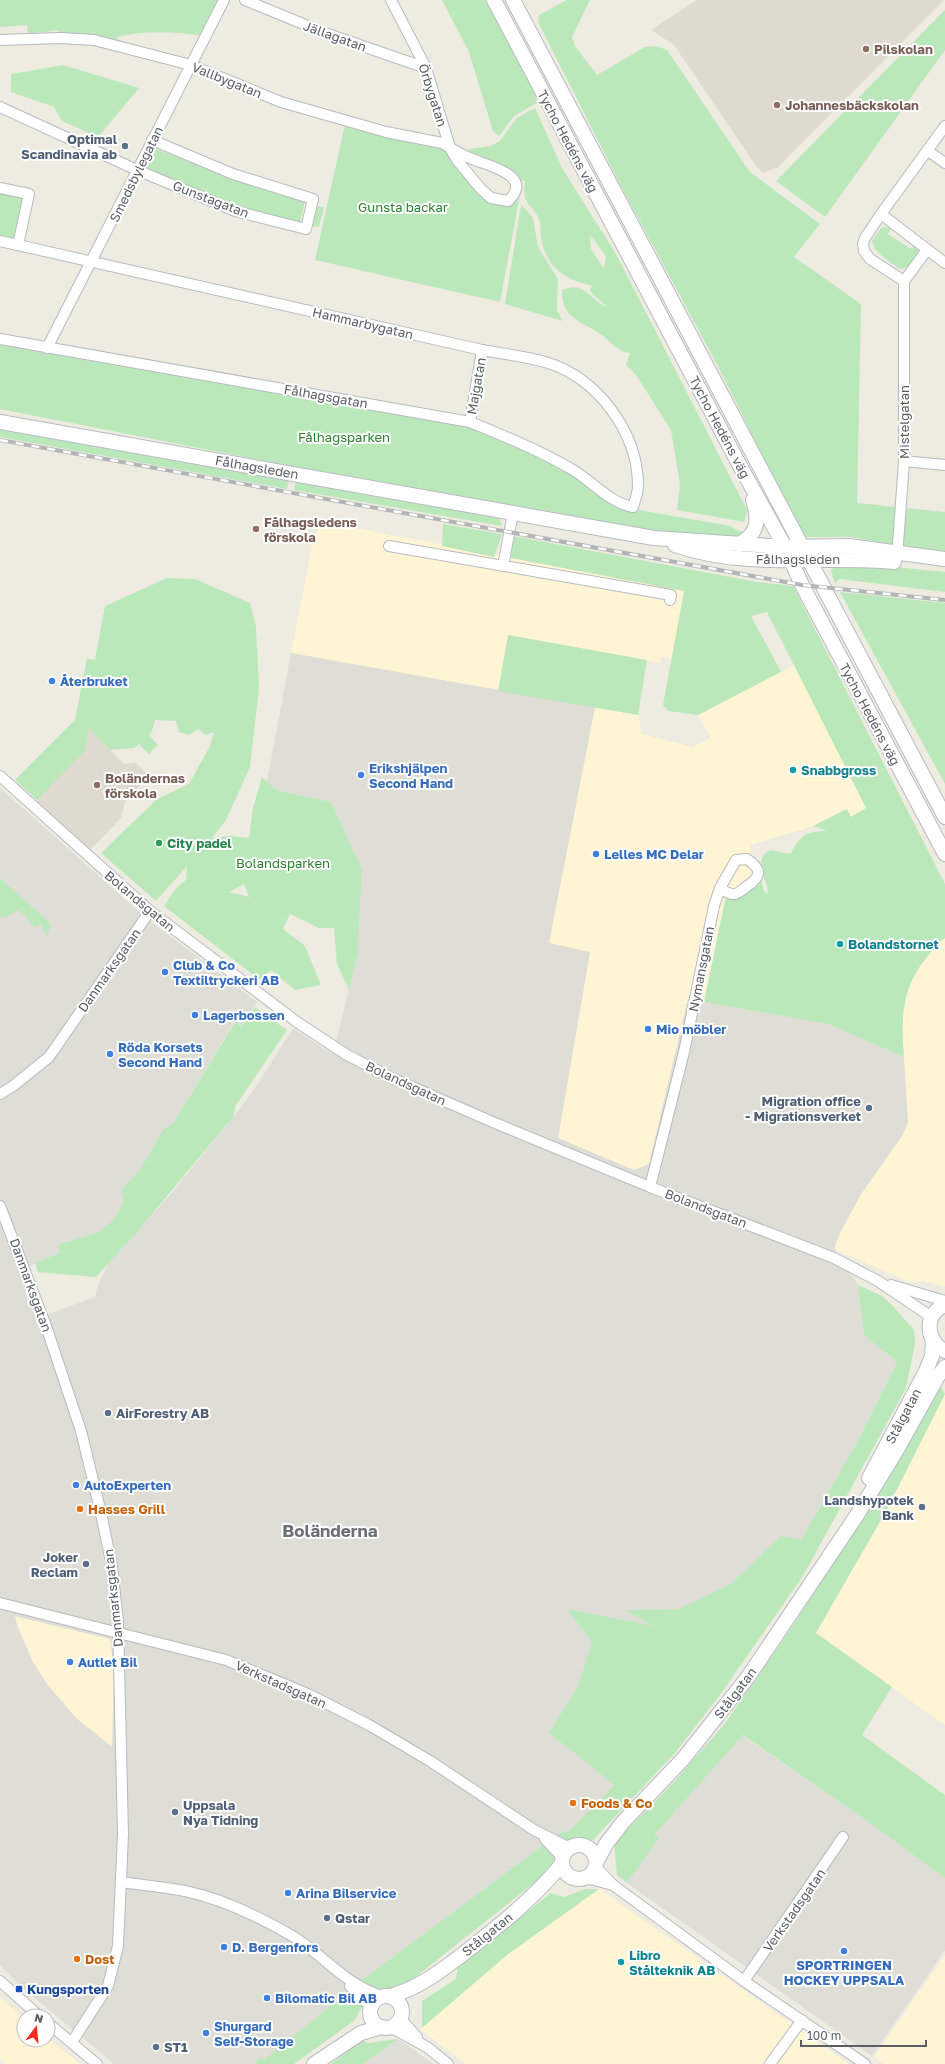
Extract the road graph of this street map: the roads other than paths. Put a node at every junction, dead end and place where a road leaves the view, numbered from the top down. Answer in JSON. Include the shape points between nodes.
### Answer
{"nodes":[{"id":1,"x":224,"y":0,"type":"edge"},
{"id":2,"x":245,"y":0,"type":"edge"},
{"id":3,"x":391,"y":0,"type":"edge"},
{"id":4,"x":494,"y":0,"type":"edge"},
{"id":5,"x":513,"y":0,"type":"edge"},
{"id":6,"x":0,"y":40,"type":"edge"},
{"id":7,"x":191,"y":65,"type":"junction"},
{"id":8,"x":426,"y":68,"type":"junction"},
{"id":9,"x":0,"y":107,"type":"edge"},
{"id":10,"x":945,"y":126,"type":"edge"},
{"id":11,"x":152,"y":140,"type":"junction"},
{"id":12,"x":450,"y":148,"type":"junction"},
{"id":13,"x":928,"y":151,"type":"junction"},
{"id":14,"x":945,"y":163,"type":"edge"},
{"id":15,"x":138,"y":170,"type":"junction"},
{"id":16,"x":0,"y":188,"type":"edge"},
{"id":17,"x":881,"y":214,"type":"junction"},
{"id":18,"x":0,"y":241,"type":"edge"},
{"id":19,"x":18,"y":245,"type":"junction"},
{"id":20,"x":927,"y":250,"type":"junction"},
{"id":21,"x":92,"y":261,"type":"junction"},
{"id":22,"x":945,"y":263,"type":"edge"},
{"id":23,"x":904,"y":281,"type":"junction"},
{"id":24,"x":0,"y":339,"type":"edge"},
{"id":25,"x":47,"y":348,"type":"junction"},
{"id":26,"x":482,"y":350,"type":"junction"},
{"id":27,"x":0,"y":422,"type":"edge"},
{"id":28,"x":470,"y":422,"type":"junction"},
{"id":29,"x":904,"y":461,"type":"junction"},
{"id":30,"x":945,"y":465,"type":"edge"},
{"id":31,"x":746,"y":476,"type":"junction"},
{"id":32,"x":633,"y":507,"type":"joint"},
{"id":33,"x":513,"y":513,"type":"junction"},
{"id":34,"x":654,"y":538,"type":"junction"},
{"id":35,"x":739,"y":544,"type":"junction"},
{"id":36,"x":389,"y":546,"type":"dead end"},
{"id":37,"x":785,"y":546,"type":"junction"},
{"id":38,"x":803,"y":546,"type":"junction"},
{"id":39,"x":897,"y":558,"type":"junction"},
{"id":40,"x":945,"y":559,"type":"edge"},
{"id":41,"x":842,"y":560,"type":"junction"},
{"id":42,"x":810,"y":561,"type":"junction"},
{"id":43,"x":792,"y":562,"type":"junction"},
{"id":44,"x":503,"y":566,"type":"junction"},
{"id":45,"x":945,"y":568,"type":"edge"},
{"id":46,"x":824,"y":587,"type":"junction"},
{"id":47,"x":670,"y":600,"type":"dead end"},
{"id":48,"x":0,"y":776,"type":"edge"},
{"id":49,"x":945,"y":817,"type":"edge"},
{"id":50,"x":945,"y":854,"type":"edge"},
{"id":51,"x":720,"y":888,"type":"junction"},
{"id":52,"x":150,"y":911,"type":"junction"},
{"id":53,"x":0,"y":1094,"type":"edge"},
{"id":54,"x":650,"y":1187,"type":"junction"},
{"id":55,"x":0,"y":1206,"type":"edge"},
{"id":56,"x":878,"y":1281,"type":"junction"},
{"id":57,"x":945,"y":1301,"type":"edge"},
{"id":58,"x":945,"y":1305,"type":"edge"},
{"id":59,"x":930,"y":1320,"type":"junction"},
{"id":60,"x":933,"y":1341,"type":"junction"},
{"id":61,"x":945,"y":1351,"type":"edge"},
{"id":62,"x":945,"y":1367,"type":"edge"},
{"id":63,"x":832,"y":1552,"type":"junction"},
{"id":64,"x":0,"y":1603,"type":"edge"},
{"id":65,"x":119,"y":1633,"type":"junction"},
{"id":66,"x":623,"y":1822,"type":"junction"},
{"id":67,"x":843,"y":1838,"type":"dead end"},
{"id":68,"x":586,"y":1846,"type":"junction"},
{"id":69,"x":565,"y":1856,"type":"junction"},
{"id":70,"x":597,"y":1864,"type":"junction"},
{"id":71,"x":580,"y":1879,"type":"junction"},
{"id":72,"x":121,"y":1882,"type":"junction"},
{"id":73,"x":613,"y":1885,"type":"junction"},
{"id":74,"x":530,"y":1900,"type":"junction"},
{"id":75,"x":444,"y":1968,"type":"junction"},
{"id":76,"x":335,"y":1970,"type":"junction"},
{"id":77,"x":0,"y":1981,"type":"edge"},
{"id":78,"x":744,"y":1981,"type":"junction"},
{"id":79,"x":386,"y":1996,"type":"junction"},
{"id":80,"x":29,"y":2008,"type":"edge"},
{"id":81,"x":370,"y":2008,"type":"junction"},
{"id":82,"x":802,"y":2020,"type":"junction"},
{"id":83,"x":393,"y":2021,"type":"junction"},
{"id":84,"x":56,"y":2029,"type":"edge"},
{"id":85,"x":72,"y":2042,"type":"junction"},
{"id":86,"x":330,"y":2052,"type":"junction"},
{"id":87,"x":97,"y":2064,"type":"edge"},
{"id":88,"x":314,"y":2064,"type":"edge"},
{"id":89,"x":448,"y":2064,"type":"edge"},
{"id":90,"x":770,"y":2064,"type":"edge"},
{"id":91,"x":865,"y":2064,"type":"edge"}],
"edges":[{"from":1,"to":7,"type":"street","name":"Smedsbylegatan"},
{"from":2,"to":8,"type":"street","name":"Jällagatan","via":[[325,33]]},
{"from":3,"to":8,"type":"street","name":"Örbygatan"},
{"from":4,"to":31,"type":"main road","name":"Tycho Hedéns väg"},
{"from":5,"to":38,"type":"main road","name":"Tycho Hedéns väg"},
{"from":6,"to":7,"type":"street","name":"Vallbygatan","via":[[94,40]]},
{"from":7,"to":11,"type":"street","name":"Smedsbylegatan"},
{"from":7,"to":12,"type":"street","name":"Vallbygatan","via":[[281,102],[386,132],[442,143]]},
{"from":8,"to":12,"type":"street","name":"Örbygatan"},
{"from":9,"to":15,"type":"street","name":"Gunstagatan"},
{"from":10,"to":13,"type":"street"},
{"from":11,"to":15,"type":"street","name":"Smedsbylegatan"},
{"from":11,"to":15,"type":"street","name":"Gunstagatan","via":[[233,174],[313,199],[306,229],[235,212]]},
{"from":12,"to":12,"type":"street","name":"Vallbygatan","via":[[509,174],[516,186],[511,198],[508,201],[491,198],[457,160]]},
{"from":13,"to":14,"type":"street"},
{"from":13,"to":17,"type":"street"},
{"from":15,"to":21,"type":"street","name":"Smedsbylegatan"},
{"from":16,"to":19,"type":"street","via":[[29,194]]},
{"from":17,"to":20,"type":"street"},
{"from":17,"to":23,"type":"street","via":[[865,238],[864,252],[870,259]]},
{"from":18,"to":19,"type":"street","name":"Hammarbygatan"},
{"from":19,"to":21,"type":"street","name":"Hammarbygatan"},
{"from":20,"to":22,"type":"street"},
{"from":20,"to":23,"type":"street"},
{"from":21,"to":25,"type":"street","name":"Smedsbylegatan"},
{"from":21,"to":26,"type":"street","name":"Hammarbygatan"},
{"from":23,"to":29,"type":"street","name":"Mistelgatan"},
{"from":24,"to":25,"type":"street","name":"Fålhagsgatan"},
{"from":25,"to":28,"type":"street","name":"Fålhagsgatan"},
{"from":26,"to":28,"type":"street","name":"Majgatan"},
{"from":26,"to":32,"type":"street","name":"Hammarbygatan","via":[[546,362],[588,385],[616,416],[634,455],[638,487]]},
{"from":27,"to":33,"type":"main road","name":"Fålhagsleden"},
{"from":28,"to":32,"type":"street","name":"Fålhagsgatan","via":[[519,442],[573,470],[622,505]]},
{"from":29,"to":30,"type":"street"},
{"from":29,"to":39,"type":"street","name":"Mistelgatan"},
{"from":31,"to":35,"type":"main road","via":[[758,517],[750,536]]},
{"from":31,"to":37,"type":"main road","name":"Tycho Hedéns väg"},
{"from":33,"to":34,"type":"main road","name":"Fålhagsleden"},
{"from":33,"to":44,"type":"street"},
{"from":34,"to":35,"type":"main road","name":"Fålhagsleden"},
{"from":34,"to":43,"type":"main road","name":"Fålhagsleden","via":[[723,557]]},
{"from":35,"to":37,"type":"main road","name":"Fålhagsleden"},
{"from":36,"to":44,"type":"street"},
{"from":37,"to":38,"type":"main road","name":"Fålhagsleden"},
{"from":37,"to":43,"type":"main road","name":"Tycho Hedéns väg"},
{"from":38,"to":39,"type":"main road","name":"Fålhagsleden","via":[[849,546]]},
{"from":38,"to":42,"type":"main road","name":"Tycho Hedéns väg"},
{"from":39,"to":40,"type":"main road","name":"Fålhagsleden"},
{"from":39,"to":41,"type":"main road","name":"Fålhagsleden"},
{"from":39,"to":45,"type":"main road","name":"Fålhagsleden"},
{"from":41,"to":42,"type":"main road","name":"Fålhagsleden"},
{"from":41,"to":46,"type":"main road","via":[[828,567]]},
{"from":42,"to":43,"type":"main road","name":"Fålhagsleden"},
{"from":42,"to":46,"type":"main road","name":"Tycho Hedéns väg"},
{"from":43,"to":50,"type":"main road","name":"Tycho Hedéns väg"},
{"from":44,"to":47,"type":"street","via":[[671,595]]},
{"from":46,"to":49,"type":"main road","name":"Tycho Hedéns väg"},
{"from":48,"to":52,"type":"street","name":"Bolandsgatan"},
{"from":51,"to":51,"type":"street","name":"Nymansgatan","via":[[736,860],[747,859],[755,864],[759,873],[757,879],[735,894],[729,894]]},
{"from":51,"to":54,"type":"street","name":"Nymansgatan","via":[[714,906],[684,1052]]},
{"from":52,"to":53,"type":"street","name":"Danmarksgatan","via":[[49,1057]]},
{"from":52,"to":54,"type":"street","name":"Bolandsgatan","via":[[297,1022],[347,1055],[433,1097]]},
{"from":54,"to":56,"type":"street","name":"Bolandsgatan","via":[[834,1258]]},
{"from":55,"to":65,"type":"street","name":"Danmarksgatan","via":[[46,1326],[81,1430],[112,1566]]},
{"from":56,"to":57,"type":"street","name":"Bolandsgatan"},
{"from":56,"to":59,"type":"street","name":"Bolandsgatan","via":[[927,1314]]},
{"from":58,"to":59,"type":"main road","via":[[936,1310]]},
{"from":59,"to":60,"type":"main road","name":"Stålgatan"},
{"from":60,"to":61,"type":"main road"},
{"from":60,"to":63,"type":"main road","name":"Stålgatan","via":[[932,1356],[926,1371]]},
{"from":62,"to":63,"type":"main road","name":"Stålgatan","via":[[895,1453]]},
{"from":63,"to":66,"type":"main road","name":"Stålgatan","via":[[727,1706],[684,1758]]},
{"from":64,"to":65,"type":"street","name":"Verkstadsgatan"},
{"from":65,"to":69,"type":"street","name":"Verkstadsgatan","via":[[226,1660],[308,1694],[369,1725],[430,1761],[534,1830]]},
{"from":65,"to":72,"type":"street","name":"Danmarksgatan","via":[[123,1834]]},
{"from":66,"to":68,"type":"main road","name":"Stålgatan","via":[[601,1839]]},
{"from":66,"to":70,"type":"main road","name":"Stålgatan","via":[[606,1844]]},
{"from":67,"to":78,"type":"street","name":"Verkstadsgatan"},
{"from":68,"to":69,"type":"main road","via":[[576,1845]]},
{"from":68,"to":70,"type":"main road","via":[[593,1851]]},
{"from":69,"to":71,"type":"main road","via":[[564,1870]]},
{"from":69,"to":74,"type":"main road","name":"Stålgatan"},
{"from":70,"to":71,"type":"main road","via":[[594,1872]]},
{"from":70,"to":73,"type":"street"},
{"from":71,"to":73,"type":"street"},
{"from":71,"to":74,"type":"main road","name":"Stålgatan","via":[[553,1886]]},
{"from":72,"to":76,"type":"street","via":[[185,1891],[247,1912],[295,1938]]},
{"from":72,"to":85,"type":"street","name":"Danmarksgatan","via":[[118,1946],[108,1986]]},
{"from":73,"to":78,"type":"street"},
{"from":74,"to":75,"type":"main road","name":"Stålgatan"},
{"from":75,"to":79,"type":"main road","name":"Stålgatan","via":[[407,1991]]},
{"from":75,"to":83,"type":"main road","name":"Stålgatan"},
{"from":76,"to":79,"type":"street","via":[[362,1988]]},
{"from":76,"to":81,"type":"street"},
{"from":77,"to":80,"type":"street"},
{"from":78,"to":82,"type":"street"},
{"from":79,"to":81,"type":"main road","via":[[375,2000]]},
{"from":79,"to":83,"type":"main road","via":[[399,2003]]},
{"from":81,"to":83,"type":"main road","via":[[372,2020]]},
{"from":81,"to":86,"type":"main road","via":[[356,2028]]},
{"from":82,"to":90,"type":"street"},
{"from":82,"to":91,"type":"street"},
{"from":83,"to":86,"type":"main road","via":[[361,2033]]},
{"from":83,"to":89,"type":"street"},
{"from":84,"to":85,"type":"street"},
{"from":85,"to":87,"type":"street"},
{"from":86,"to":88,"type":"main road"}]}
